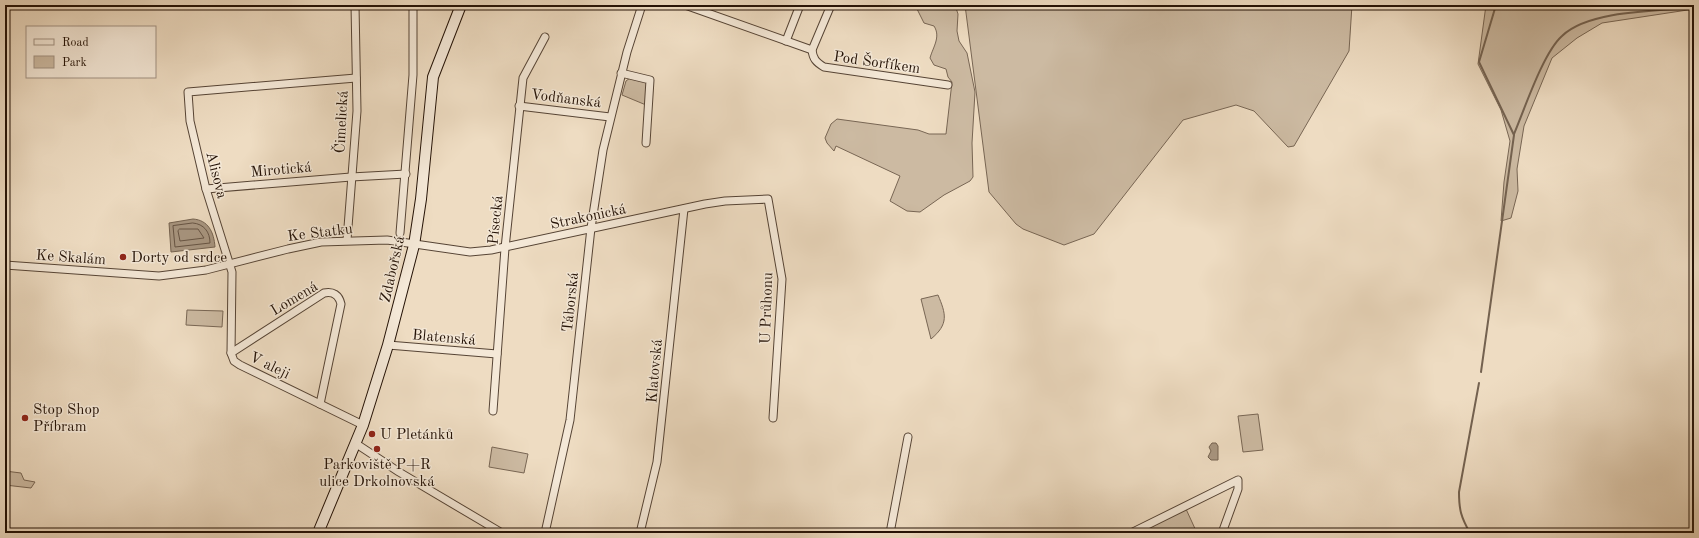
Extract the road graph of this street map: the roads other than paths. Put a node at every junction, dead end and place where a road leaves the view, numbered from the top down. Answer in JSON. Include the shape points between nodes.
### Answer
{"nodes":[{"id":1,"x":355,"y":5,"type":"edge"},
{"id":2,"x":413,"y":5,"type":"edge"},
{"id":3,"x":462,"y":5,"type":"edge"},
{"id":4,"x":642,"y":5,"type":"edge"},
{"id":5,"x":685,"y":5,"type":"edge"},
{"id":6,"x":800,"y":5,"type":"edge"},
{"id":7,"x":831,"y":5,"type":"edge"},
{"id":8,"x":544,"y":37,"type":"dead end"},
{"id":9,"x":786,"y":41,"type":"junction"},
{"id":10,"x":812,"y":50,"type":"junction"},
{"id":11,"x":622,"y":73,"type":"junction"},
{"id":12,"x":356,"y":78,"type":"junction"},
{"id":13,"x":948,"y":85,"type":"dead end"},
{"id":14,"x":519,"y":106,"type":"junction"},
{"id":15,"x":610,"y":117,"type":"junction"},
{"id":16,"x":646,"y":143,"type":"dead end"},
{"id":17,"x":406,"y":174,"type":"junction"},
{"id":18,"x":351,"y":177,"type":"junction"},
{"id":19,"x":206,"y":189,"type":"junction"},
{"id":20,"x":768,"y":199,"type":"joint"},
{"id":21,"x":684,"y":209,"type":"junction"},
{"id":22,"x":591,"y":228,"type":"junction"},
{"id":23,"x":400,"y":234,"type":"dead end"},
{"id":24,"x":347,"y":240,"type":"junction"},
{"id":25,"x":414,"y":245,"type":"junction"},
{"id":26,"x":505,"y":248,"type":"junction"},
{"id":27,"x":230,"y":263,"type":"junction"},
{"id":28,"x":5,"y":265,"type":"edge"},
{"id":29,"x":388,"y":345,"type":"junction"},
{"id":30,"x":231,"y":353,"type":"junction"},
{"id":31,"x":497,"y":354,"type":"junction"},
{"id":32,"x":320,"y":404,"type":"junction"},
{"id":33,"x":493,"y":411,"type":"dead end"},
{"id":34,"x":773,"y":418,"type":"dead end"},
{"id":35,"x":363,"y":424,"type":"junction"},
{"id":36,"x":908,"y":437,"type":"dead end"},
{"id":37,"x":355,"y":443,"type":"junction"},
{"id":38,"x":1134,"y":532,"type":"edge"},
{"id":39,"x":318,"y":533,"type":"edge"},
{"id":40,"x":502,"y":533,"type":"edge"},
{"id":41,"x":545,"y":533,"type":"edge"},
{"id":42,"x":640,"y":533,"type":"edge"},
{"id":43,"x":890,"y":533,"type":"edge"},
{"id":44,"x":1222,"y":533,"type":"edge"}],
"edges":[{"from":1,"to":12,"type":"street","name":"Čimelická"},
{"from":2,"to":17,"type":"street","name":"Zdabořská","via":[[413,75]]},
{"from":3,"to":25,"type":"street","name":"Zdabořská","via":[[433,77]]},
{"from":4,"to":11,"type":"street","name":"Táborská"},
{"from":5,"to":9,"type":"street"},
{"from":6,"to":9,"type":"street"},
{"from":7,"to":10,"type":"street"},
{"from":8,"to":14,"type":"street","name":"Písecká","via":[[523,78]]},
{"from":9,"to":10,"type":"street"},
{"from":10,"to":13,"type":"street","name":"Pod Šorfíkem","via":[[816,62],[824,67]]},
{"from":11,"to":15,"type":"street","name":"Táborská"},
{"from":11,"to":16,"type":"street","via":[[650,80]]},
{"from":12,"to":18,"type":"street","name":"Čimelická","via":[[357,111]]},
{"from":12,"to":19,"type":"street","name":"Alisova","via":[[188,92],[190,121]]},
{"from":14,"to":15,"type":"street","name":"Vodňanská"},
{"from":14,"to":26,"type":"street","name":"Písecká"},
{"from":15,"to":22,"type":"street","name":"Táborská"},
{"from":17,"to":18,"type":"street","name":"Mirotická"},
{"from":17,"to":23,"type":"street","name":"Zdabořská"},
{"from":18,"to":19,"type":"street","name":"Mirotická"},
{"from":18,"to":24,"type":"street","name":"Čimelická"},
{"from":19,"to":27,"type":"street","name":"Alisova"},
{"from":20,"to":21,"type":"street","name":"Strakonická","via":[[725,201]]},
{"from":20,"to":34,"type":"street","name":"U Průhonu","via":[[782,279]]},
{"from":21,"to":22,"type":"street","name":"Strakonická"},
{"from":21,"to":42,"type":"street","name":"Klatovská","via":[[657,462]]},
{"from":22,"to":26,"type":"street","name":"Strakonická"},
{"from":22,"to":41,"type":"street","name":"Táborská","via":[[570,420]]},
{"from":24,"to":25,"type":"street","name":"Ke Statku","via":[[387,240]]},
{"from":24,"to":27,"type":"street","name":"Ke Statku","via":[[295,247]]},
{"from":25,"to":26,"type":"street","name":"Strakonická","via":[[470,252]]},
{"from":25,"to":29,"type":"street","name":"Zdabořská"},
{"from":26,"to":31,"type":"street","name":"Písecká"},
{"from":27,"to":28,"type":"street","name":"Ke Skalám","via":[[192,273],[159,276]]},
{"from":27,"to":30,"type":"street","name":"V aleji"},
{"from":29,"to":31,"type":"street","name":"Blatenská"},
{"from":29,"to":35,"type":"street","name":"Zdabořská"},
{"from":30,"to":32,"type":"street","name":"V aleji","via":[[234,361],[240,365]]},
{"from":30,"to":32,"type":"street","name":"Lomená","via":[[324,293],[336,294],[341,304]]},
{"from":31,"to":33,"type":"street","name":"Písecká"},
{"from":32,"to":35,"type":"street","name":"V aleji"},
{"from":35,"to":37,"type":"street","name":"Zdabořská"},
{"from":36,"to":43,"type":"street"},
{"from":37,"to":39,"type":"street","name":"Zdabořská"},
{"from":37,"to":40,"type":"street"},
{"from":38,"to":44,"type":"street","via":[[1238,480],[1238,489]]}]}
